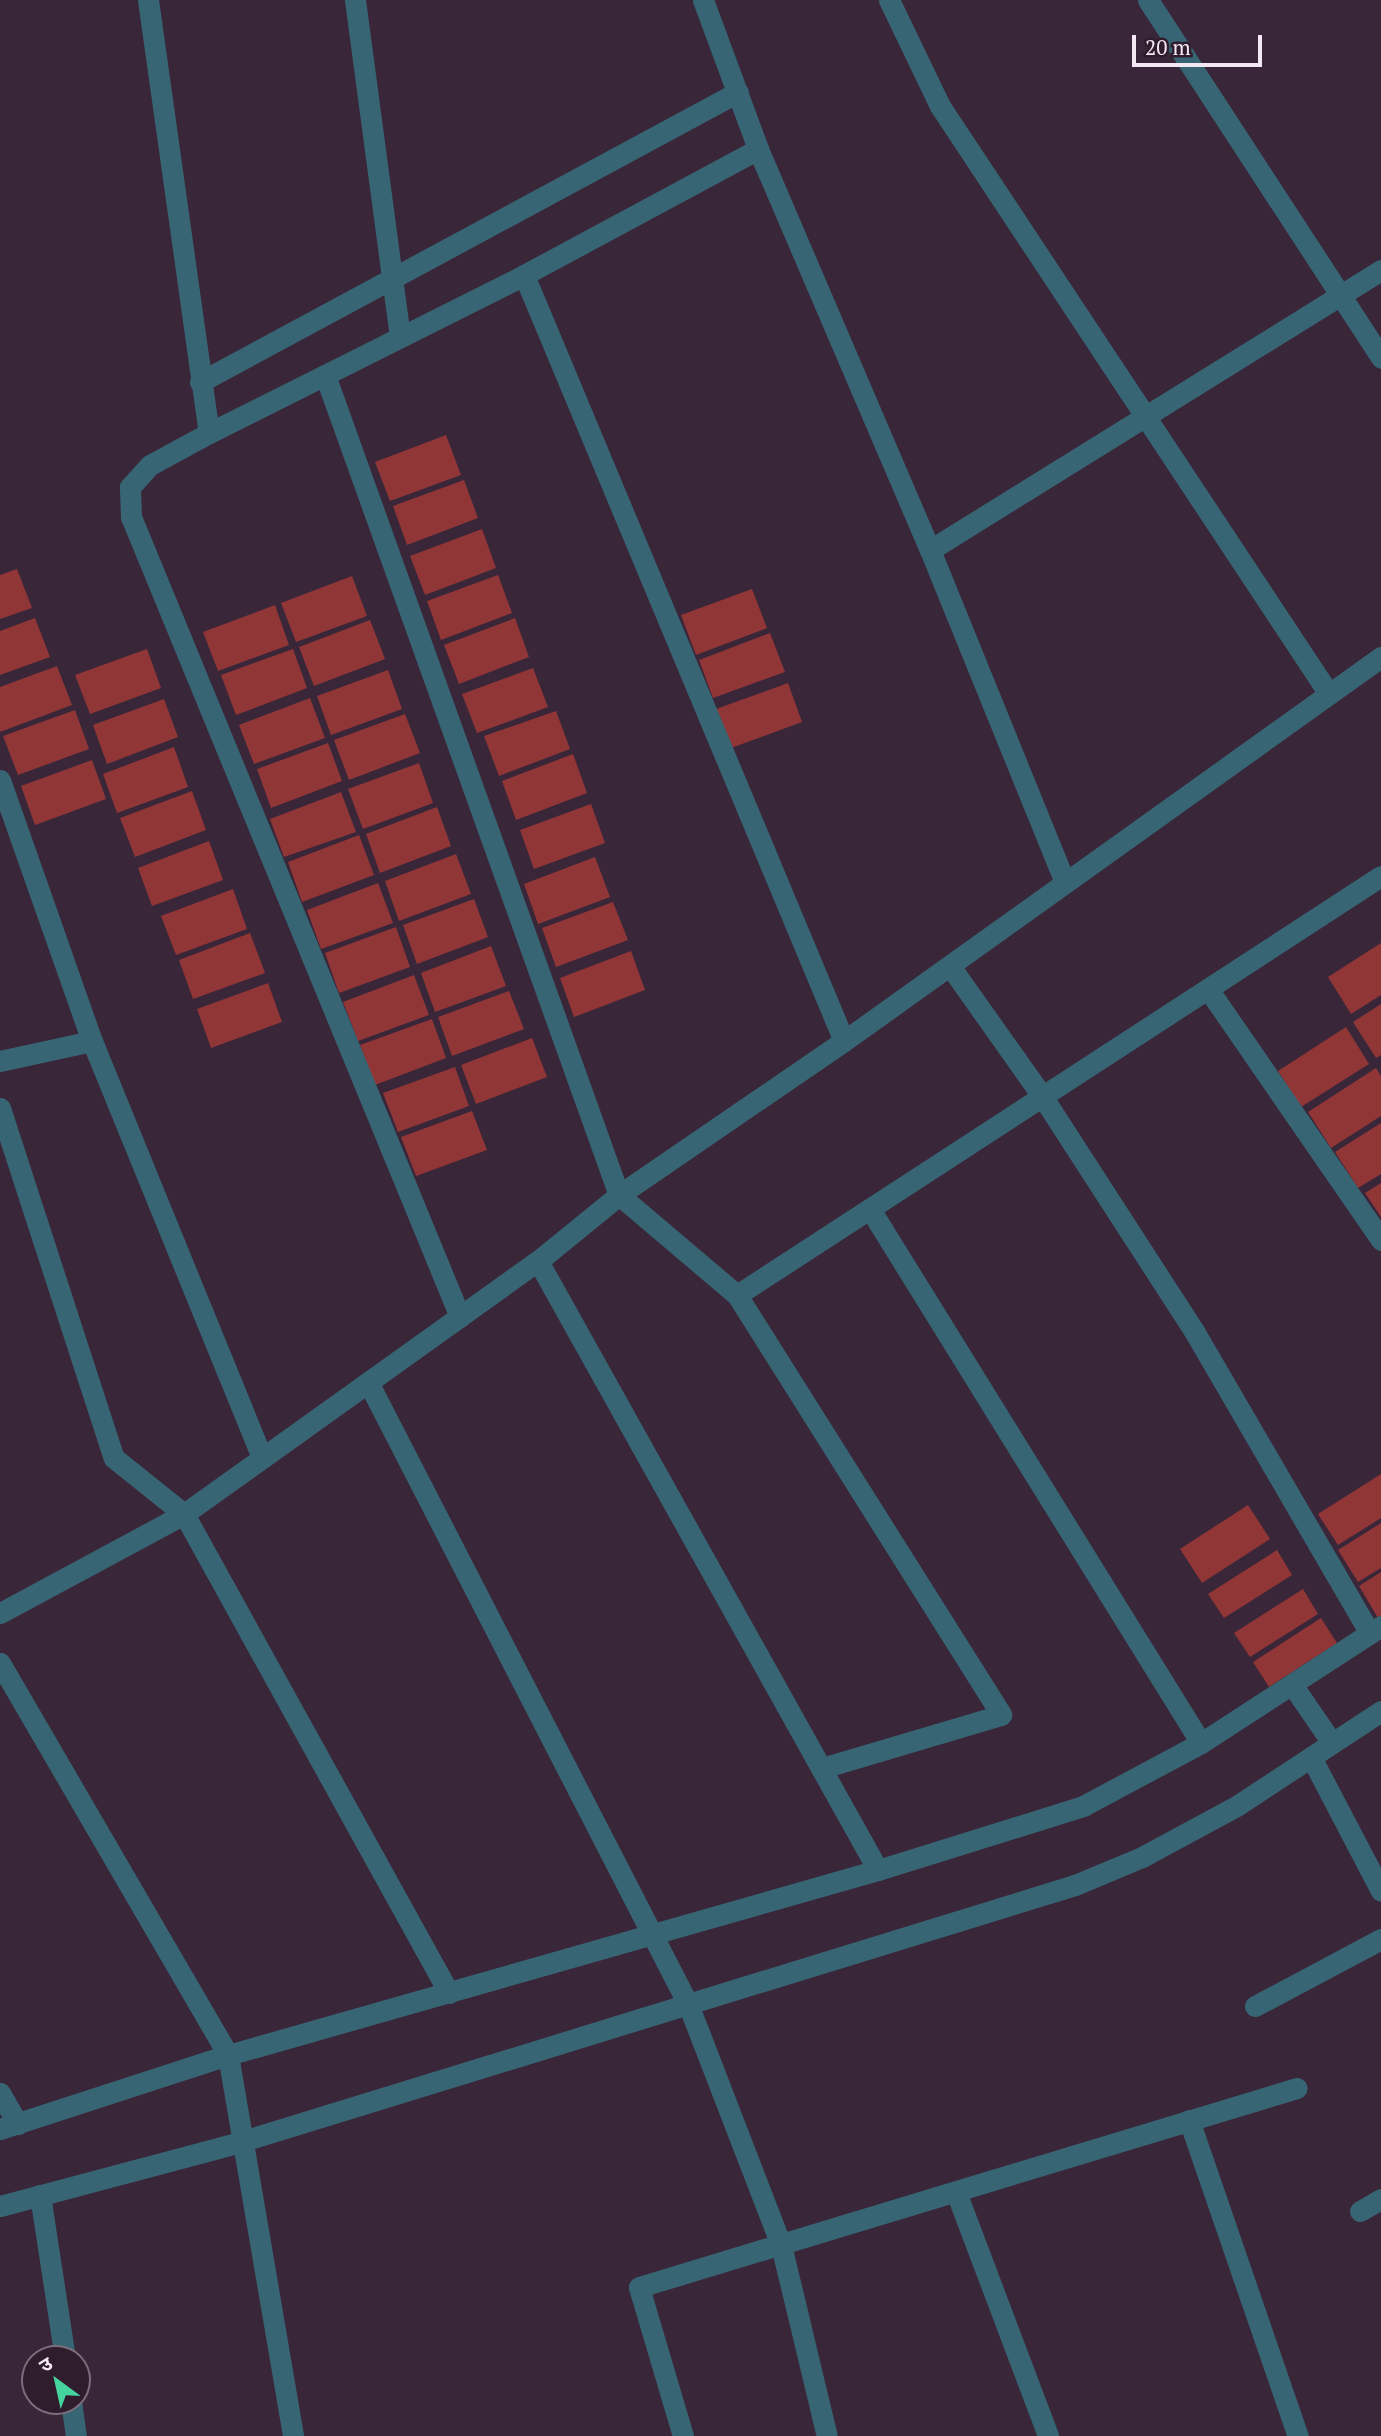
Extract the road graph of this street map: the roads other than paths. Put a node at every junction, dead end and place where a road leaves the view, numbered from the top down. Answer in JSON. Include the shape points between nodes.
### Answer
{"nodes":[{"id":1,"x":148,"y":0,"type":"edge"},
{"id":2,"x":355,"y":0,"type":"edge"},
{"id":3,"x":703,"y":0,"type":"edge"},
{"id":4,"x":889,"y":0,"type":"edge"},
{"id":5,"x":1148,"y":0,"type":"edge"},
{"id":6,"x":738,"y":92,"type":"junction"},
{"id":7,"x":758,"y":149,"type":"junction"},
{"id":8,"x":1381,"y":270,"type":"edge"},
{"id":9,"x":524,"y":275,"type":"junction"},
{"id":10,"x":393,"y":278,"type":"junction"},
{"id":11,"x":1340,"y":295,"type":"junction"},
{"id":12,"x":400,"y":337,"type":"junction"},
{"id":13,"x":1381,"y":358,"type":"edge"},
{"id":14,"x":325,"y":375,"type":"junction"},
{"id":15,"x":200,"y":382,"type":"junction"},
{"id":16,"x":1146,"y":417,"type":"junction"},
{"id":17,"x":209,"y":432,"type":"junction"},
{"id":18,"x":930,"y":550,"type":"junction"},
{"id":19,"x":1381,"y":657,"type":"edge"},
{"id":20,"x":1329,"y":694,"type":"junction"},
{"id":21,"x":0,"y":780,"type":"edge"},
{"id":22,"x":1381,"y":876,"type":"edge"},
{"id":23,"x":1065,"y":883,"type":"junction"},
{"id":24,"x":950,"y":965,"type":"junction"},
{"id":25,"x":1208,"y":989,"type":"junction"},
{"id":26,"x":92,"y":1041,"type":"junction"},
{"id":27,"x":845,"y":1041,"type":"junction"},
{"id":28,"x":0,"y":1060,"type":"edge"},
{"id":29,"x":1042,"y":1096,"type":"junction"},
{"id":30,"x":0,"y":1108,"type":"edge"},
{"id":31,"x":619,"y":1195,"type":"junction"},
{"id":32,"x":870,"y":1209,"type":"junction"},
{"id":33,"x":1381,"y":1240,"type":"edge"},
{"id":34,"x":538,"y":1261,"type":"junction"},
{"id":35,"x":737,"y":1295,"type":"junction"},
{"id":36,"x":460,"y":1317,"type":"junction"},
{"id":37,"x":368,"y":1382,"type":"junction"},
{"id":38,"x":262,"y":1458,"type":"junction"},
{"id":39,"x":184,"y":1514,"type":"junction"},
{"id":40,"x":0,"y":1613,"type":"edge"},
{"id":41,"x":1375,"y":1629,"type":"edge"},
{"id":42,"x":0,"y":1663,"type":"edge"},
{"id":43,"x":1297,"y":1693,"type":"junction"},
{"id":44,"x":1381,"y":1711,"type":"edge"},
{"id":45,"x":1201,"y":1743,"type":"junction"},
{"id":46,"x":1332,"y":1743,"type":"junction"},
{"id":47,"x":1311,"y":1757,"type":"junction"},
{"id":48,"x":822,"y":1768,"type":"junction"},
{"id":49,"x":878,"y":1870,"type":"junction"},
{"id":50,"x":1381,"y":1891,"type":"edge"},
{"id":51,"x":652,"y":1934,"type":"junction"},
{"id":52,"x":1381,"y":1939,"type":"edge"},
{"id":53,"x":449,"y":1993,"type":"junction"},
{"id":54,"x":683,"y":1995,"type":"junction"},
{"id":55,"x":1255,"y":2006,"type":"dead end"},
{"id":56,"x":228,"y":2055,"type":"junction"},
{"id":57,"x":1297,"y":2088,"type":"dead end"},
{"id":58,"x":0,"y":2093,"type":"edge"},
{"id":59,"x":1189,"y":2120,"type":"junction"},
{"id":60,"x":9,"y":2127,"type":"edge"},
{"id":61,"x":240,"y":2141,"type":"junction"},
{"id":62,"x":956,"y":2192,"type":"junction"},
{"id":63,"x":40,"y":2195,"type":"junction"},
{"id":64,"x":1381,"y":2199,"type":"edge"},
{"id":65,"x":0,"y":2206,"type":"edge"},
{"id":66,"x":1360,"y":2211,"type":"dead end"},
{"id":67,"x":781,"y":2245,"type":"junction"},
{"id":68,"x":63,"y":2345,"type":"edge"},
{"id":69,"x":73,"y":2415,"type":"edge"},
{"id":70,"x":76,"y":2436,"type":"edge"},
{"id":71,"x":293,"y":2436,"type":"edge"},
{"id":72,"x":683,"y":2436,"type":"edge"},
{"id":73,"x":827,"y":2436,"type":"edge"},
{"id":74,"x":1048,"y":2436,"type":"edge"},
{"id":75,"x":1298,"y":2436,"type":"edge"}],
"edges":[{"from":1,"to":15,"type":"street"},
{"from":2,"to":10,"type":"street"},
{"from":3,"to":6,"type":"street"},
{"from":4,"to":16,"type":"street","via":[[940,106]]},
{"from":5,"to":11,"type":"street"},
{"from":6,"to":7,"type":"street"},
{"from":6,"to":10,"type":"street"},
{"from":7,"to":9,"type":"street"},
{"from":7,"to":18,"type":"street"},
{"from":8,"to":11,"type":"street"},
{"from":9,"to":12,"type":"street"},
{"from":9,"to":27,"type":"street"},
{"from":10,"to":12,"type":"street"},
{"from":10,"to":15,"type":"street"},
{"from":11,"to":13,"type":"street"},
{"from":11,"to":16,"type":"street"},
{"from":12,"to":14,"type":"street"},
{"from":14,"to":17,"type":"street"},
{"from":14,"to":31,"type":"street"},
{"from":15,"to":17,"type":"street"},
{"from":16,"to":18,"type":"street"},
{"from":16,"to":20,"type":"street"},
{"from":17,"to":36,"type":"street","via":[[150,465],[130,487],[131,517]]},
{"from":18,"to":23,"type":"street"},
{"from":19,"to":20,"type":"street"},
{"from":20,"to":23,"type":"street"},
{"from":21,"to":26,"type":"street"},
{"from":22,"to":25,"type":"street"},
{"from":23,"to":24,"type":"street"},
{"from":24,"to":27,"type":"street"},
{"from":24,"to":29,"type":"street"},
{"from":25,"to":29,"type":"street"},
{"from":25,"to":33,"type":"street"},
{"from":26,"to":28,"type":"street"},
{"from":26,"to":38,"type":"street"},
{"from":27,"to":31,"type":"street"},
{"from":29,"to":32,"type":"street"},
{"from":29,"to":41,"type":"street","via":[[1195,1331]]},
{"from":30,"to":39,"type":"street","via":[[114,1458]]},
{"from":31,"to":34,"type":"street"},
{"from":31,"to":35,"type":"street"},
{"from":32,"to":35,"type":"street"},
{"from":32,"to":45,"type":"street"},
{"from":34,"to":36,"type":"street"},
{"from":34,"to":48,"type":"street"},
{"from":35,"to":48,"type":"street","via":[[1000,1715]]},
{"from":36,"to":37,"type":"street"},
{"from":37,"to":38,"type":"street"},
{"from":37,"to":51,"type":"street"},
{"from":38,"to":39,"type":"street"},
{"from":39,"to":40,"type":"street"},
{"from":39,"to":53,"type":"street"},
{"from":41,"to":43,"type":"street"},
{"from":42,"to":56,"type":"street"},
{"from":43,"to":45,"type":"street"},
{"from":43,"to":46,"type":"street"},
{"from":44,"to":46,"type":"street"},
{"from":45,"to":49,"type":"street","via":[[1083,1806]]},
{"from":46,"to":47,"type":"street"},
{"from":47,"to":50,"type":"street"},
{"from":47,"to":54,"type":"street","via":[[1238,1805],[1142,1857],[1075,1885]]},
{"from":48,"to":49,"type":"street"},
{"from":49,"to":51,"type":"street"},
{"from":51,"to":53,"type":"street"},
{"from":51,"to":54,"type":"street"},
{"from":52,"to":55,"type":"street"},
{"from":53,"to":56,"type":"street"},
{"from":54,"to":61,"type":"street"},
{"from":54,"to":67,"type":"street"},
{"from":56,"to":60,"type":"street"},
{"from":56,"to":61,"type":"street"},
{"from":57,"to":59,"type":"street"},
{"from":58,"to":60,"type":"street"},
{"from":59,"to":62,"type":"street"},
{"from":59,"to":75,"type":"street"},
{"from":61,"to":63,"type":"street"},
{"from":61,"to":71,"type":"street"},
{"from":62,"to":67,"type":"street"},
{"from":62,"to":74,"type":"street"},
{"from":63,"to":65,"type":"street"},
{"from":63,"to":68,"type":"street"},
{"from":64,"to":66,"type":"street"},
{"from":67,"to":72,"type":"street","via":[[639,2287]]},
{"from":67,"to":73,"type":"street"},
{"from":69,"to":70,"type":"street"}]}
